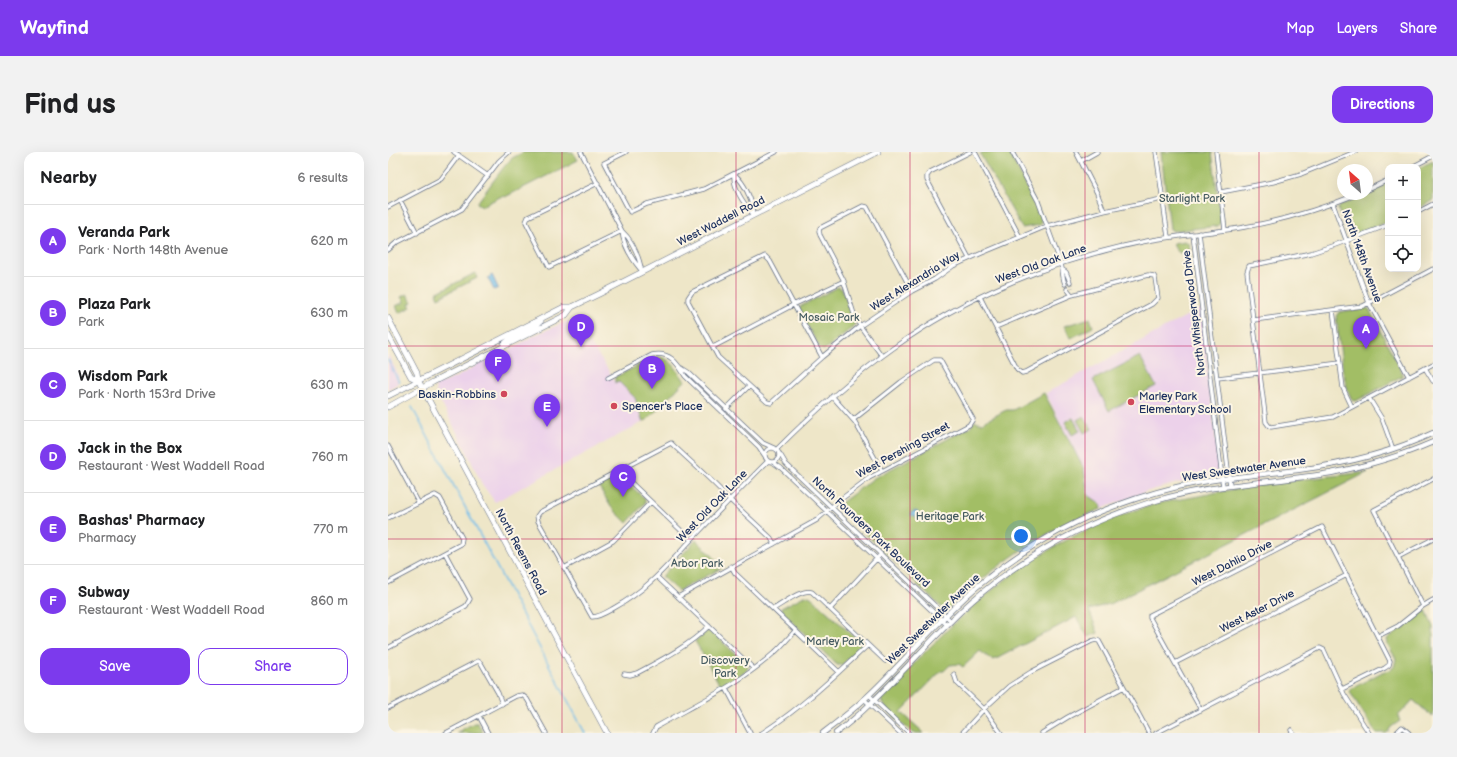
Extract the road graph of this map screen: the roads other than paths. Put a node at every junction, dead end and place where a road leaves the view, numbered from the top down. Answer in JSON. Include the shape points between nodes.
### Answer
{"nodes":[{"id":1,"x":454,"y":152,"type":"edge"},
{"id":2,"x":509,"y":152,"type":"edge"},
{"id":3,"x":581,"y":152,"type":"edge"},
{"id":4,"x":626,"y":152,"type":"edge"},
{"id":5,"x":776,"y":152,"type":"edge"},
{"id":6,"x":878,"y":152,"type":"edge"},
{"id":7,"x":970,"y":152,"type":"edge"},
{"id":8,"x":975,"y":152,"type":"edge"},
{"id":9,"x":1012,"y":152,"type":"edge"},
{"id":10,"x":1076,"y":152,"type":"edge"},
{"id":11,"x":1097,"y":152,"type":"edge"},
{"id":12,"x":1156,"y":152,"type":"edge"},
{"id":13,"x":1216,"y":152,"type":"edge"},
{"id":14,"x":1355,"y":152,"type":"edge"},
{"id":15,"x":459,"y":155,"type":"junction"},
{"id":16,"x":1433,"y":156,"type":"edge"},
{"id":17,"x":1081,"y":160,"type":"junction"},
{"id":18,"x":1418,"y":164,"type":"edge"},
{"id":19,"x":734,"y":174,"type":"junction"},
{"id":20,"x":488,"y":176,"type":"junction"},
{"id":21,"x":1385,"y":181,"type":"edge"},
{"id":22,"x":598,"y":182,"type":"junction"},
{"id":23,"x":1373,"y":187,"type":"edge"},
{"id":24,"x":1221,"y":192,"type":"junction"},
{"id":25,"x":1162,"y":199,"type":"junction"},
{"id":26,"x":400,"y":200,"type":"junction"},
{"id":27,"x":1344,"y":200,"type":"edge"},
{"id":28,"x":1334,"y":204,"type":"junction"},
{"id":29,"x":1433,"y":204,"type":"edge"},
{"id":30,"x":388,"y":207,"type":"edge"},
{"id":31,"x":1421,"y":210,"type":"edge"},
{"id":32,"x":1104,"y":211,"type":"junction"},
{"id":33,"x":754,"y":215,"type":"junction"},
{"id":34,"x":1048,"y":226,"type":"junction"},
{"id":35,"x":1385,"y":226,"type":"edge"},
{"id":36,"x":1225,"y":230,"type":"junction"},
{"id":37,"x":622,"y":231,"type":"junction"},
{"id":38,"x":417,"y":232,"type":"junction"},
{"id":39,"x":1199,"y":233,"type":"junction"},
{"id":40,"x":1193,"y":234,"type":"junction"},
{"id":41,"x":1020,"y":237,"type":"junction"},
{"id":42,"x":1168,"y":237,"type":"junction"},
{"id":43,"x":1347,"y":241,"type":"junction"},
{"id":44,"x":396,"y":244,"type":"junction"},
{"id":45,"x":388,"y":245,"type":"edge"},
{"id":46,"x":388,"y":250,"type":"edge"},
{"id":47,"x":969,"y":258,"type":"junction"},
{"id":48,"x":1061,"y":264,"type":"junction"},
{"id":49,"x":1433,"y":268,"type":"edge"},
{"id":50,"x":642,"y":272,"type":"junction"},
{"id":51,"x":844,"y":281,"type":"junction"},
{"id":52,"x":1067,"y":282,"type":"tunnel mouth"},
{"id":53,"x":912,"y":291,"type":"junction"},
{"id":54,"x":980,"y":297,"type":"junction"},
{"id":55,"x":1369,"y":303,"type":"junction"},
{"id":56,"x":793,"y":305,"type":"junction"},
{"id":57,"x":572,"y":307,"type":"junction"},
{"id":58,"x":1333,"y":310,"type":"junction"},
{"id":59,"x":388,"y":318,"type":"edge"},
{"id":60,"x":543,"y":318,"type":"junction"},
{"id":61,"x":1254,"y":320,"type":"junction"},
{"id":62,"x":860,"y":326,"type":"junction"},
{"id":63,"x":996,"y":327,"type":"junction"},
{"id":64,"x":388,"y":335,"type":"edge"},
{"id":65,"x":713,"y":347,"type":"junction"},
{"id":66,"x":497,"y":350,"type":"junction"},
{"id":67,"x":882,"y":356,"type":"junction"},
{"id":68,"x":822,"y":357,"type":"junction"},
{"id":69,"x":1340,"y":363,"type":"junction"},
{"id":70,"x":1433,"y":364,"type":"edge"},
{"id":71,"x":680,"y":366,"type":"junction"},
{"id":72,"x":1425,"y":368,"type":"junction"},
{"id":73,"x":1260,"y":373,"type":"junction"},
{"id":74,"x":1408,"y":377,"type":"junction"},
{"id":75,"x":608,"y":378,"type":"dead end"},
{"id":76,"x":1218,"y":378,"type":"junction"},
{"id":77,"x":418,"y":380,"type":"junction"},
{"id":78,"x":1433,"y":382,"type":"edge"},
{"id":79,"x":749,"y":386,"type":"junction"},
{"id":80,"x":422,"y":388,"type":"junction"},
{"id":81,"x":388,"y":396,"type":"edge"},
{"id":82,"x":832,"y":396,"type":"junction"},
{"id":83,"x":1370,"y":398,"type":"junction"},
{"id":84,"x":388,"y":407,"type":"edge"},
{"id":85,"x":1352,"y":407,"type":"junction"},
{"id":86,"x":726,"y":408,"type":"junction"},
{"id":87,"x":723,"y":412,"type":"junction"},
{"id":88,"x":853,"y":420,"type":"junction"},
{"id":89,"x":1433,"y":433,"type":"edge"},
{"id":90,"x":1433,"y":442,"type":"edge"},
{"id":91,"x":388,"y":446,"type":"edge"},
{"id":92,"x":775,"y":449,"type":"junction"},
{"id":93,"x":1393,"y":449,"type":"junction"},
{"id":94,"x":780,"y":454,"type":"junction"},
{"id":95,"x":765,"y":456,"type":"junction"},
{"id":96,"x":768,"y":461,"type":"junction"},
{"id":97,"x":774,"y":463,"type":"junction"},
{"id":98,"x":619,"y":471,"type":"junction"},
{"id":99,"x":882,"y":471,"type":"junction"},
{"id":100,"x":1229,"y":478,"type":"junction"},
{"id":101,"x":1223,"y":479,"type":"junction"},
{"id":102,"x":1433,"y":479,"type":"edge"},
{"id":103,"x":1230,"y":485,"type":"junction"},
{"id":104,"x":1223,"y":486,"type":"junction"},
{"id":105,"x":730,"y":500,"type":"junction"},
{"id":106,"x":418,"y":502,"type":"junction"},
{"id":107,"x":651,"y":502,"type":"junction"},
{"id":108,"x":831,"y":508,"type":"junction"},
{"id":109,"x":827,"y":512,"type":"junction"},
{"id":110,"x":388,"y":518,"type":"edge"},
{"id":111,"x":1433,"y":539,"type":"edge"},
{"id":112,"x":691,"y":540,"type":"junction"},
{"id":113,"x":774,"y":544,"type":"junction"},
{"id":114,"x":445,"y":553,"type":"junction"},
{"id":115,"x":881,"y":554,"type":"junction"},
{"id":116,"x":1398,"y":557,"type":"junction"},
{"id":117,"x":876,"y":558,"type":"junction"},
{"id":118,"x":731,"y":566,"type":"junction"},
{"id":119,"x":564,"y":568,"type":"junction"},
{"id":120,"x":1347,"y":576,"type":"junction"},
{"id":121,"x":657,"y":577,"type":"junction"},
{"id":122,"x":388,"y":584,"type":"edge"},
{"id":123,"x":678,"y":596,"type":"junction"},
{"id":124,"x":1433,"y":600,"type":"edge"},
{"id":125,"x":1423,"y":606,"type":"junction"},
{"id":126,"x":773,"y":609,"type":"junction"},
{"id":127,"x":830,"y":609,"type":"junction"},
{"id":128,"x":944,"y":618,"type":"junction"},
{"id":129,"x":949,"y":623,"type":"junction"},
{"id":130,"x":709,"y":626,"type":"junction"},
{"id":131,"x":796,"y":630,"type":"junction"},
{"id":132,"x":1378,"y":636,"type":"junction"},
{"id":133,"x":868,"y":645,"type":"junction"},
{"id":134,"x":388,"y":648,"type":"edge"},
{"id":135,"x":885,"y":661,"type":"dead end"},
{"id":136,"x":1175,"y":663,"type":"junction"},
{"id":137,"x":754,"y":669,"type":"junction"},
{"id":138,"x":839,"y":672,"type":"junction"},
{"id":139,"x":624,"y":674,"type":"dead end"},
{"id":140,"x":954,"y":674,"type":"dead end"},
{"id":141,"x":1124,"y":687,"type":"junction"},
{"id":142,"x":726,"y":688,"type":"junction"},
{"id":143,"x":1342,"y":689,"type":"junction"},
{"id":144,"x":869,"y":694,"type":"junction"},
{"id":145,"x":864,"y":699,"type":"junction"},
{"id":146,"x":874,"y":700,"type":"junction"},
{"id":147,"x":502,"y":704,"type":"junction"},
{"id":148,"x":870,"y":705,"type":"junction"},
{"id":149,"x":388,"y":708,"type":"edge"},
{"id":150,"x":984,"y":709,"type":"junction"},
{"id":151,"x":1201,"y":710,"type":"junction"},
{"id":152,"x":479,"y":716,"type":"junction"},
{"id":153,"x":653,"y":732,"type":"edge"},
{"id":154,"x":446,"y":733,"type":"edge"},
{"id":155,"x":488,"y":733,"type":"edge"},
{"id":156,"x":546,"y":733,"type":"edge"},
{"id":157,"x":607,"y":733,"type":"edge"},
{"id":158,"x":750,"y":733,"type":"edge"},
{"id":159,"x":762,"y":733,"type":"edge"},
{"id":160,"x":823,"y":733,"type":"edge"},
{"id":161,"x":836,"y":733,"type":"edge"},
{"id":162,"x":900,"y":733,"type":"edge"},
{"id":163,"x":909,"y":733,"type":"edge"},
{"id":164,"x":962,"y":733,"type":"edge"},
{"id":165,"x":1001,"y":733,"type":"edge"},
{"id":166,"x":1042,"y":733,"type":"edge"},
{"id":167,"x":1149,"y":733,"type":"edge"},
{"id":168,"x":1156,"y":733,"type":"edge"},
{"id":169,"x":1369,"y":733,"type":"edge"},
{"id":170,"x":1396,"y":733,"type":"edge"},
{"id":171,"x":1409,"y":733,"type":"edge"}],
"edges":[{"from":1,"to":15,"type":"street"},
{"from":2,"to":20,"type":"street"},
{"from":3,"to":22,"type":"street"},
{"from":4,"to":19,"type":"street","via":[[604,163],[630,212],[647,204],[704,189]]},
{"from":5,"to":19,"type":"street"},
{"from":6,"to":33,"type":"main road","name":"West Waddell Road"},
{"from":7,"to":47,"type":"street","via":[[930,172],[927,176]]},
{"from":8,"to":41,"type":"street"},
{"from":9,"to":34,"type":"street"},
{"from":10,"to":17,"type":"street"},
{"from":11,"to":17,"type":"street"},
{"from":12,"to":25,"type":"street"},
{"from":13,"to":24,"type":"street"},
{"from":14,"to":24,"type":"street","via":[[1301,174]]},
{"from":15,"to":20,"type":"street"},
{"from":15,"to":26,"type":"street","via":[[441,179]]},
{"from":16,"to":18,"type":"street"},
{"from":17,"to":32,"type":"street"},
{"from":19,"to":33,"type":"street","via":[[734,182]]},
{"from":19,"to":33,"type":"street","via":[[740,179],[753,204]]},
{"from":20,"to":38,"type":"street","via":[[462,209]]},
{"from":21,"to":23,"type":"street"},
{"from":22,"to":37,"type":"street"},
{"from":22,"to":37,"type":"street","via":[[528,217],[526,222],[549,267]]},
{"from":24,"to":36,"type":"street"},
{"from":25,"to":32,"type":"street","name":"West Alexandria Way"},
{"from":25,"to":42,"type":"street"},
{"from":26,"to":30,"type":"street"},
{"from":26,"to":38,"type":"street"},
{"from":27,"to":28,"type":"street","name":"West Old Oak Lane"},
{"from":28,"to":36,"type":"street","name":"West Old Oak Lane","via":[[1283,219]]},
{"from":28,"to":43,"type":"street","name":"North 148th Avenue"},
{"from":29,"to":31,"type":"street"},
{"from":32,"to":34,"type":"street","name":"West Alexandria Way"},
{"from":33,"to":50,"type":"main road","name":"West Waddell Road"},
{"from":34,"to":41,"type":"street","name":"West Alexandria Way"},
{"from":34,"to":48,"type":"street"},
{"from":35,"to":43,"type":"street"},
{"from":36,"to":39,"type":"street","name":"West Old Oak Lane"},
{"from":37,"to":50,"type":"street","via":[[622,239]]},
{"from":38,"to":44,"type":"street"},
{"from":39,"to":40,"type":"street","name":"West Old Oak Lane"},
{"from":39,"to":76,"type":"street","name":"North Whisperwood Drive"},
{"from":40,"to":42,"type":"street","name":"West Old Oak Lane"},
{"from":40,"to":101,"type":"street","name":"North Whisperwood Drive"},
{"from":41,"to":47,"type":"street","name":"West Alexandria Way"},
{"from":42,"to":48,"type":"street","name":"West Old Oak Lane","via":[[1114,248]]},
{"from":43,"to":55,"type":"street","name":"North 148th Avenue"},
{"from":43,"to":61,"type":"street","via":[[1311,253],[1249,266],[1247,272]]},
{"from":44,"to":45,"type":"street"},
{"from":44,"to":46,"type":"street"},
{"from":47,"to":53,"type":"street","name":"West Alexandria Way"},
{"from":48,"to":52,"type":"street"},
{"from":48,"to":54,"type":"street","name":"West Old Oak Lane"},
{"from":49,"to":55,"type":"street"},
{"from":50,"to":57,"type":"main road","name":"West Waddell Road"},
{"from":51,"to":53,"type":"street","via":[[819,231],[820,228],[863,206],[867,207]]},
{"from":51,"to":56,"type":"street"},
{"from":51,"to":62,"type":"street"},
{"from":53,"to":62,"type":"street","name":"West Alexandria Way"},
{"from":54,"to":63,"type":"street"},
{"from":54,"to":67,"type":"street","name":"West Old Oak Lane","via":[[939,319]]},
{"from":55,"to":58,"type":"street"},
{"from":55,"to":74,"type":"street","name":"North 148th Avenue"},
{"from":56,"to":65,"type":"street"},
{"from":56,"to":65,"type":"street","via":[[765,256],[692,292],[688,301]]},
{"from":56,"to":68,"type":"street"},
{"from":57,"to":60,"type":"main road","name":"West Waddell Road","via":[[564,307]]},
{"from":57,"to":66,"type":"main road","name":"West Waddell Road","via":[[566,315]]},
{"from":58,"to":61,"type":"street"},
{"from":58,"to":69,"type":"street"},
{"from":59,"to":77,"type":"main road","name":"North Reems Road","via":[[417,373]]},
{"from":60,"to":66,"type":"main road","via":[[538,324],[511,338]]},
{"from":60,"to":77,"type":"main road","name":"West Waddell Road"},
{"from":61,"to":73,"type":"street"},
{"from":62,"to":67,"type":"street"},
{"from":62,"to":68,"type":"street","name":"West Alexandria Way"},
{"from":63,"to":63,"type":"street","via":[[1070,291],[1148,275],[1155,278],[1158,298],[1152,304],[1026,372],[1022,373],[1017,369]]},
{"from":64,"to":77,"type":"main road","name":"North Reems Road","via":[[411,377]]},
{"from":65,"to":79,"type":"street","via":[[718,357]]},
{"from":66,"to":80,"type":"main road","name":"West Waddell Road"},
{"from":67,"to":82,"type":"street","name":"West Old Oak Lane"},
{"from":68,"to":79,"type":"street","name":"West Alexandria Way","via":[[771,403]]},
{"from":69,"to":73,"type":"street"},
{"from":69,"to":85,"type":"street","via":[[1344,388]]},
{"from":70,"to":72,"type":"street"},
{"from":71,"to":75,"type":"street","via":[[670,356],[658,354]]},
{"from":71,"to":86,"type":"street"},
{"from":71,"to":87,"type":"street","via":[[685,376]]},
{"from":72,"to":74,"type":"street"},
{"from":72,"to":78,"type":"street"},
{"from":73,"to":76,"type":"street"},
{"from":73,"to":85,"type":"street","via":[[1266,422],[1269,426],[1328,419]]},
{"from":74,"to":83,"type":"street"},
{"from":76,"to":100,"type":"street","name":"North Whisperwood Drive"},
{"from":77,"to":80,"type":"main road","name":"North Reems Road"},
{"from":77,"to":81,"type":"main road","name":"West Waddell Road"},
{"from":79,"to":86,"type":"street"},
{"from":80,"to":84,"type":"main road","name":"West Waddell Road"},
{"from":80,"to":157,"type":"main road","name":"North Reems Road"},
{"from":82,"to":88,"type":"street"},
{"from":82,"to":92,"type":"street","name":"West Old Oak Lane"},
{"from":83,"to":85,"type":"street"},
{"from":83,"to":93,"type":"street","via":[[1382,419]]},
{"from":86,"to":87,"type":"street"},
{"from":86,"to":92,"type":"street","via":[[763,443]]},
{"from":87,"to":95,"type":"street"},
{"from":88,"to":99,"type":"street"},
{"from":88,"to":99,"type":"street","name":"West Pershing Street","via":[[902,382],[934,360],[940,360],[973,419],[969,425]]},
{"from":89,"to":93,"type":"street","name":"West Sweetwater Avenue"},
{"from":90,"to":103,"type":"street","name":"West Sweetwater Avenue","via":[[1396,456],[1342,471]]},
{"from":91,"to":106,"type":"street"},
{"from":92,"to":94,"type":"street"},
{"from":92,"to":95,"type":"street","via":[[767,450]]},
{"from":93,"to":100,"type":"street","name":"West Sweetwater Avenue","via":[[1320,467]]},
{"from":94,"to":97,"type":"street","via":[[778,461]]},
{"from":94,"to":108,"type":"street","name":"North Founders Park Boulevard","via":[[784,462]]},
{"from":95,"to":96,"type":"street"},
{"from":96,"to":97,"type":"street"},
{"from":96,"to":105,"type":"street","name":"West Old Oak Lane"},
{"from":97,"to":109,"type":"street","name":"North Founders Park Boulevard"},
{"from":98,"to":105,"type":"street","via":[[671,444]]},
{"from":98,"to":107,"type":"street"},
{"from":98,"to":119,"type":"street","via":[[540,512],[537,516]]},
{"from":99,"to":108,"type":"street","name":"West Pershing Street","via":[[862,483]]},
{"from":100,"to":101,"type":"street","name":"West Sweetwater Avenue"},
{"from":100,"to":103,"type":"street","name":"North Whisperwood Drive"},
{"from":101,"to":104,"type":"street","name":"North Whisperwood Drive"},
{"from":101,"to":128,"type":"street","name":"West Sweetwater Avenue","via":[[1188,484],[1153,494],[1080,521],[1012,560],[978,586]]},
{"from":102,"to":116,"type":"street","via":[[1374,510]]},
{"from":103,"to":104,"type":"street","name":"West Sweetwater Avenue"},
{"from":104,"to":129,"type":"street","name":"West Sweetwater Avenue","via":[[1147,503],[1084,528],[1050,545],[981,593]]},
{"from":105,"to":112,"type":"street","name":"West Old Oak Lane"},
{"from":105,"to":113,"type":"street","via":[[771,538]]},
{"from":106,"to":110,"type":"street"},
{"from":106,"to":114,"type":"street","via":[[434,495],[440,498],[462,538],[461,544]]},
{"from":107,"to":112,"type":"street"},
{"from":107,"to":119,"type":"street","via":[[613,541]]},
{"from":108,"to":109,"type":"street","name":"West Pershing Street"},
{"from":108,"to":115,"type":"street","name":"North Founders Park Boulevard"},
{"from":109,"to":113,"type":"street","name":"West Pershing Street"},
{"from":109,"to":117,"type":"street","name":"North Founders Park Boulevard"},
{"from":111,"to":116,"type":"street"},
{"from":112,"to":121,"type":"street","name":"West Old Oak Lane"},
{"from":113,"to":118,"type":"street","name":"West Pershing Street"},
{"from":114,"to":122,"type":"street"},
{"from":114,"to":134,"type":"street","via":[[470,600],[466,606]]},
{"from":115,"to":117,"type":"street"},
{"from":115,"to":128,"type":"street","name":"North Founders Park Boulevard"},
{"from":116,"to":125,"type":"street"},
{"from":117,"to":127,"type":"street"},
{"from":117,"to":128,"type":"street","name":"North Founders Park Boulevard"},
{"from":118,"to":123,"type":"street","name":"West Pershing Street"},
{"from":118,"to":126,"type":"street","via":[[735,573]]},
{"from":119,"to":121,"type":"street","name":"West Old Oak Lane","via":[[592,617],[597,617],[622,603]]},
{"from":120,"to":132,"type":"street"},
{"from":120,"to":136,"type":"street","name":"West Aster Drive"},
{"from":120,"to":136,"type":"street","name":"West Dahlia Drive","via":[[1322,527],[1150,616]]},
{"from":121,"to":123,"type":"street"},
{"from":123,"to":130,"type":"street"},
{"from":124,"to":125,"type":"street"},
{"from":125,"to":132,"type":"street","via":[[1398,626]]},
{"from":126,"to":127,"type":"street","via":[[808,591]]},
{"from":126,"to":131,"type":"street"},
{"from":127,"to":133,"type":"street"},
{"from":128,"to":129,"type":"street","name":"North Founders Park Boulevard"},
{"from":128,"to":144,"type":"street","name":"West Sweetwater Avenue"},
{"from":129,"to":146,"type":"street","name":"West Sweetwater Avenue"},
{"from":130,"to":137,"type":"street"},
{"from":130,"to":139,"type":"street","via":[[692,642],[676,652],[637,673]]},
{"from":131,"to":137,"type":"street"},
{"from":131,"to":138,"type":"street"},
{"from":132,"to":143,"type":"street","via":[[1390,660],[1389,665]]},
{"from":133,"to":135,"type":"street"},
{"from":133,"to":138,"type":"street"},
{"from":136,"to":151,"type":"street"},
{"from":137,"to":142,"type":"street"},
{"from":138,"to":159,"type":"street","via":[[801,705]]},
{"from":140,"to":150,"type":"street","via":[[957,683]]},
{"from":141,"to":150,"type":"street","via":[[1099,641],[1096,640],[1031,672],[1009,686]]},
{"from":141,"to":166,"type":"street"},
{"from":141,"to":167,"type":"street"},
{"from":142,"to":153,"type":"street","via":[[656,727]]},
{"from":142,"to":158,"type":"street"},
{"from":143,"to":151,"type":"street","via":[[1324,650],[1320,648]]},
{"from":143,"to":169,"type":"street"},
{"from":144,"to":145,"type":"street","name":"West Sweetwater Avenue"},
{"from":144,"to":146,"type":"street"},
{"from":145,"to":148,"type":"street"},
{"from":145,"to":160,"type":"street","name":"West Sweetwater Avenue"},
{"from":146,"to":148,"type":"street","name":"West Sweetwater Avenue"},
{"from":146,"to":163,"type":"street"},
{"from":147,"to":149,"type":"street","via":[[482,663],[478,661]]},
{"from":147,"to":152,"type":"street"},
{"from":147,"to":156,"type":"street","via":[[522,695],[528,699]]},
{"from":148,"to":161,"type":"street","name":"West Sweetwater Avenue"},
{"from":148,"to":162,"type":"street"},
{"from":150,"to":164,"type":"street"},
{"from":150,"to":165,"type":"street"},
{"from":151,"to":168,"type":"street"},
{"from":152,"to":154,"type":"street"},
{"from":152,"to":155,"type":"street"},
{"from":170,"to":171,"type":"street","via":[[1402,727]]}]}
